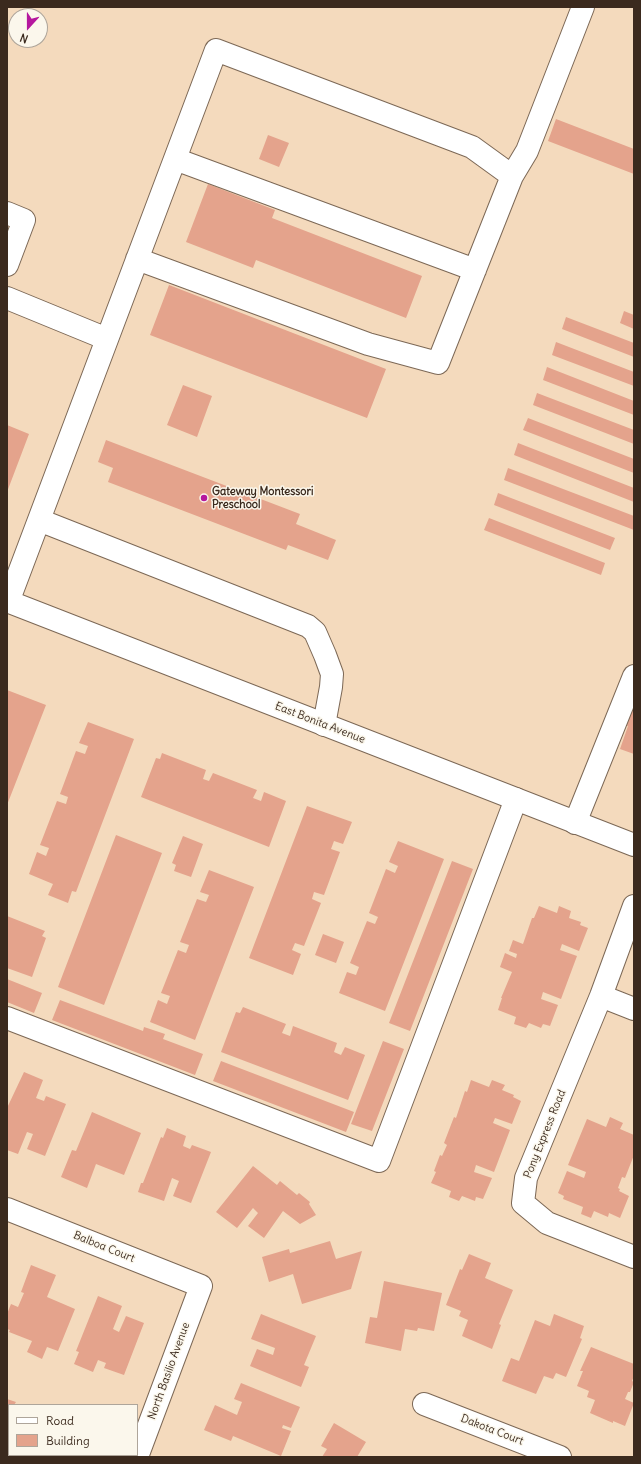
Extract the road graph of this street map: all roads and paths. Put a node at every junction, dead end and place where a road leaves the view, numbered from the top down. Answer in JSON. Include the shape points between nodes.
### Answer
{"nodes":[{"id":1,"x":583,"y":7,"type":"edge"},
{"id":2,"x":175,"y":159,"type":"junction"},
{"id":3,"x":512,"y":176,"type":"junction"},
{"id":4,"x":7,"y":213,"type":"edge"},
{"id":5,"x":137,"y":259,"type":"junction"},
{"id":6,"x":7,"y":265,"type":"edge"},
{"id":7,"x":475,"y":270,"type":"junction"},
{"id":8,"x":7,"y":298,"type":"edge"},
{"id":9,"x":107,"y":339,"type":"junction"},
{"id":10,"x":39,"y":520,"type":"junction"},
{"id":11,"x":8,"y":602,"type":"edge"},
{"id":12,"x":634,"y":676,"type":"edge"},
{"id":13,"x":324,"y":725,"type":"junction"},
{"id":14,"x":516,"y":799,"type":"junction"},
{"id":15,"x":575,"y":823,"type":"junction"},
{"id":16,"x":634,"y":845,"type":"edge"},
{"id":17,"x":634,"y":906,"type":"edge"},
{"id":18,"x":601,"y":996,"type":"junction"},
{"id":19,"x":634,"y":1009,"type":"edge"},
{"id":20,"x":7,"y":1018,"type":"edge"},
{"id":21,"x":7,"y":1209,"type":"edge"},
{"id":22,"x":634,"y":1257,"type":"edge"},
{"id":23,"x":201,"y":1286,"type":"joint"},
{"id":24,"x":424,"y":1404,"type":"dead end"},
{"id":25,"x":138,"y":1457,"type":"edge"},
{"id":26,"x":560,"y":1457,"type":"edge"}],
"edges":[{"from":1,"to":3,"type":"street","via":[[527,151]]},
{"from":2,"to":3,"type":"street","via":[[216,50],[472,147]]},
{"from":2,"to":5,"type":"street"},
{"from":2,"to":7,"type":"street"},
{"from":3,"to":7,"type":"street"},
{"from":4,"to":6,"type":"street","via":[[24,220]]},
{"from":5,"to":7,"type":"street","via":[[368,344],[438,363]]},
{"from":5,"to":9,"type":"street"},
{"from":8,"to":9,"type":"street"},
{"from":9,"to":10,"type":"street"},
{"from":10,"to":11,"type":"street"},
{"from":10,"to":13,"type":"street","via":[[308,626],[326,655],[332,674],[332,687]]},
{"from":11,"to":13,"type":"street","name":"East Bonita Avenue"},
{"from":12,"to":15,"type":"street"},
{"from":13,"to":14,"type":"street","name":"East Bonita Avenue"},
{"from":14,"to":15,"type":"street","name":"East Bonita Avenue"},
{"from":14,"to":20,"type":"street","via":[[379,1161]]},
{"from":15,"to":16,"type":"street","name":"East Bonita Avenue"},
{"from":17,"to":18,"type":"street","name":"Pony Express Road"},
{"from":18,"to":19,"type":"street"},
{"from":18,"to":22,"type":"street","name":"Pony Express Road","via":[[526,1178],[523,1203],[547,1223]]},
{"from":21,"to":23,"type":"street","name":"Balboa Court"},
{"from":23,"to":25,"type":"street","name":"North Basilio Avenue"},
{"from":24,"to":26,"type":"street","name":"Dakota Court"}]}
